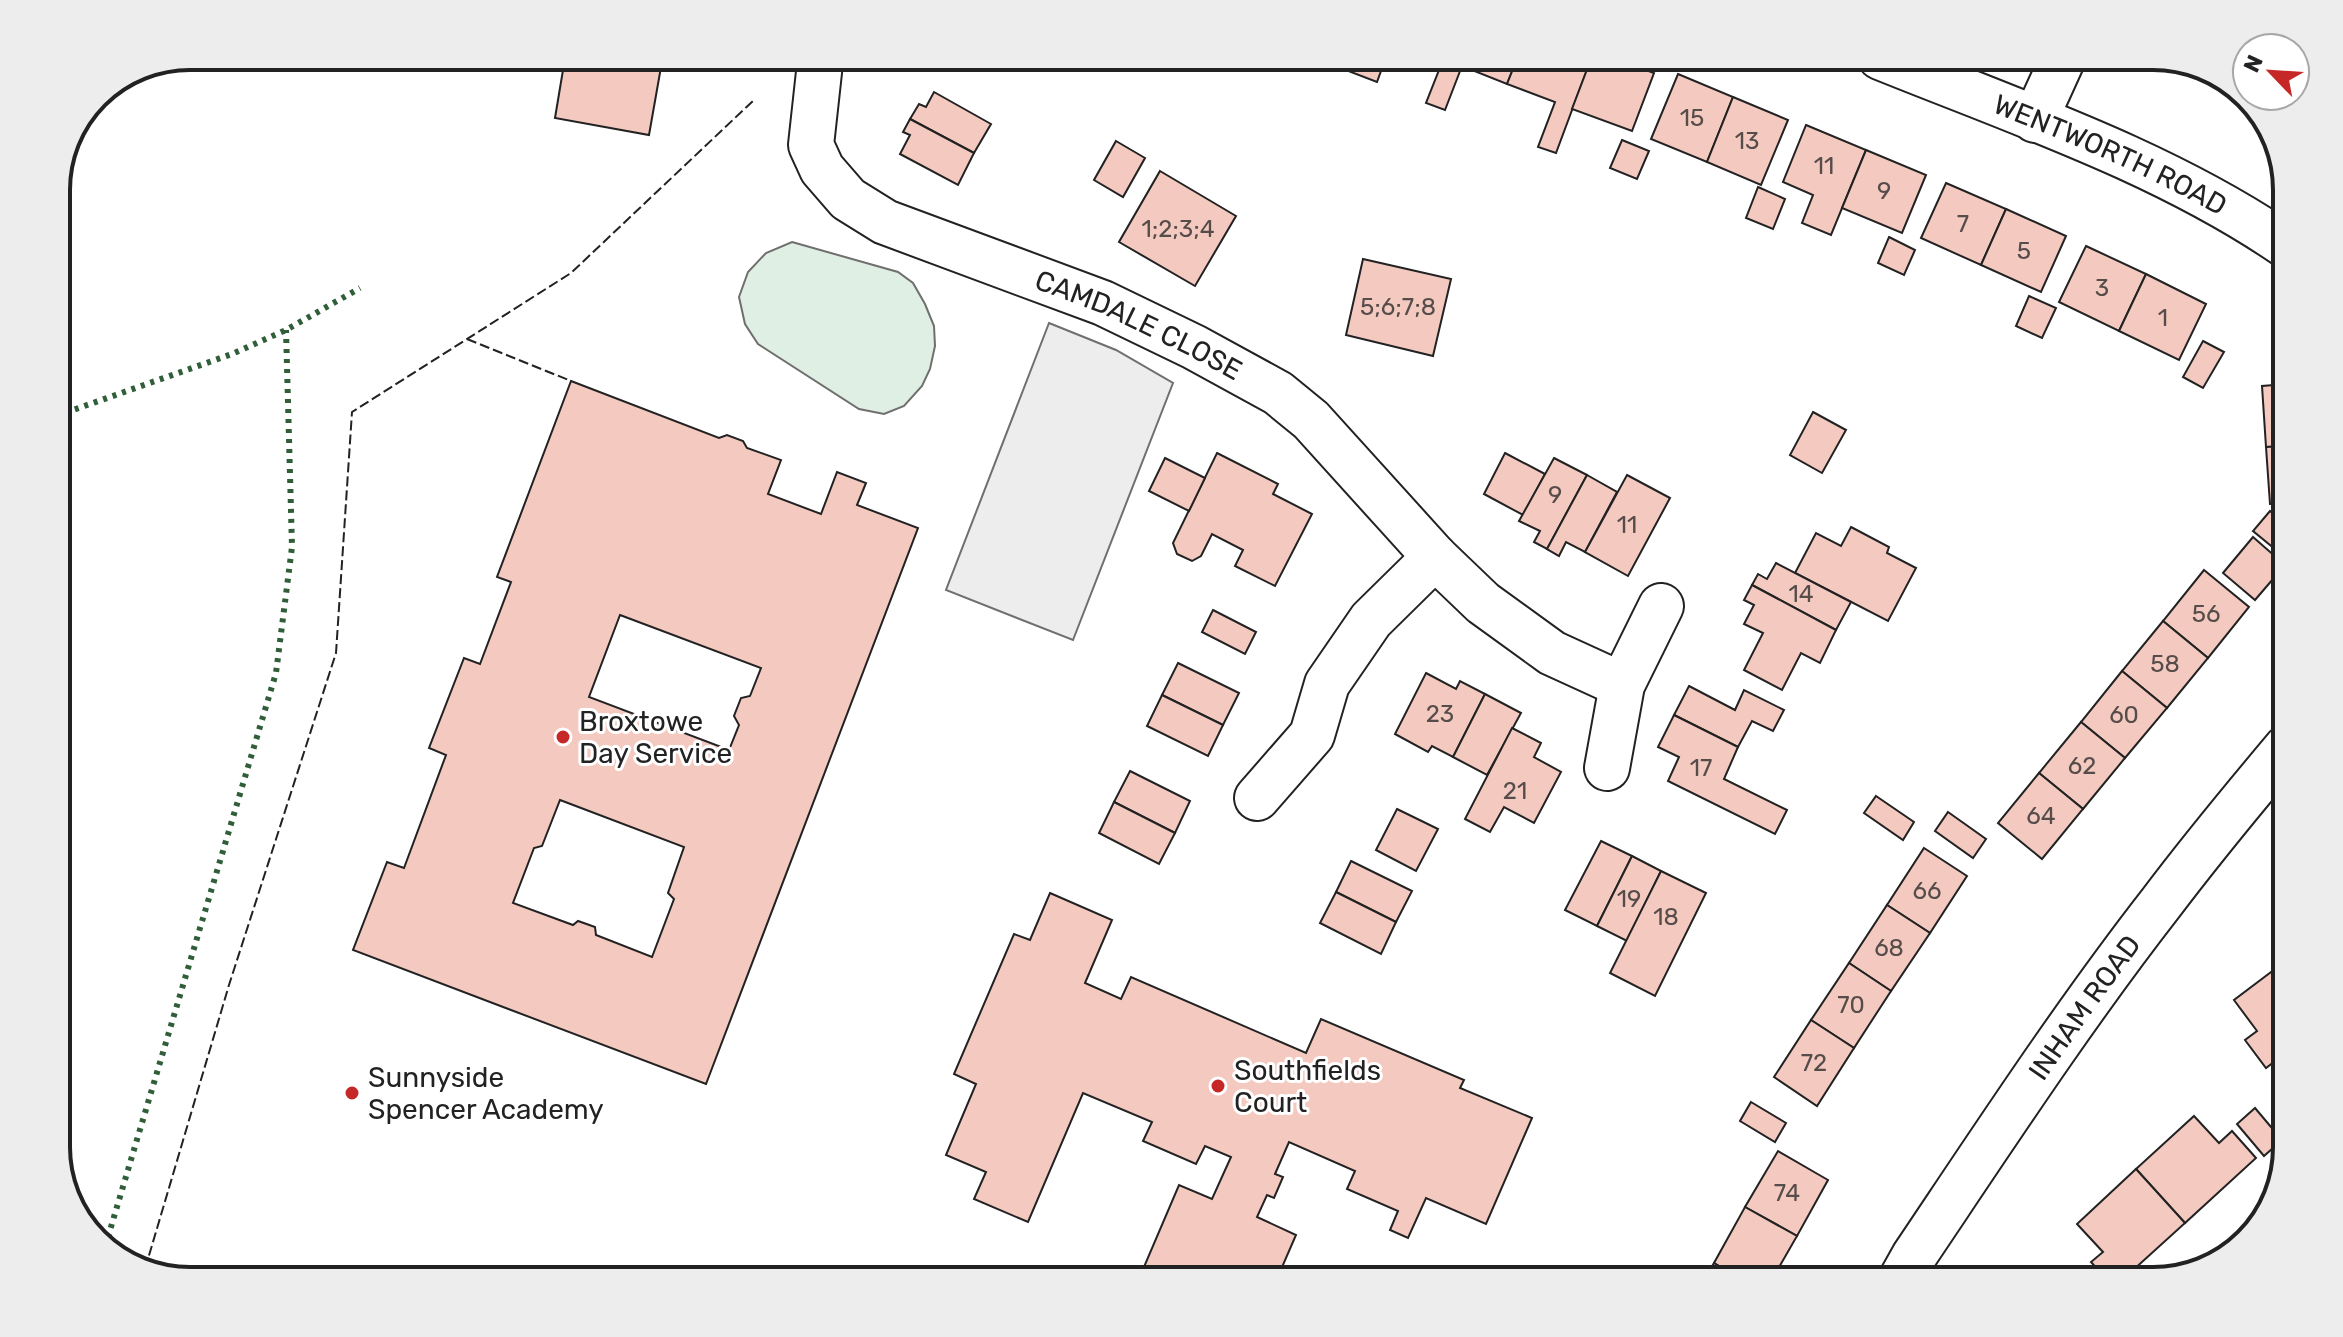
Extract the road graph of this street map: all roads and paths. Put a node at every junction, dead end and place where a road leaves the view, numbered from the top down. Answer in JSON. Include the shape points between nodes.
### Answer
{"nodes":[{"id":1,"x":819,"y":70,"type":"edge"},
{"id":2,"x":1912,"y":70,"type":"edge"},
{"id":3,"x":2058,"y":70,"type":"edge"},
{"id":4,"x":2035,"y":120,"type":"junction"},
{"id":5,"x":2273,"y":237,"type":"edge"},
{"id":6,"x":1435,"y":557,"type":"junction"},
{"id":7,"x":1661,"y":606,"type":"dead end"},
{"id":8,"x":1622,"y":685,"type":"junction"},
{"id":9,"x":2273,"y":764,"type":"edge"},
{"id":10,"x":1607,"y":768,"type":"dead end"},
{"id":11,"x":1257,"y":798,"type":"dead end"},
{"id":12,"x":1908,"y":1267,"type":"edge"}],
"edges":[{"from":1,"to":6,"type":"street","name":"CAMDALE CLOSE","via":[[811,145],[822,169],[848,199],[885,222],[1103,303],[1278,393],[1321,430]]},
{"from":2,"to":4,"type":"street","name":"WENTWORTH ROAD"},
{"from":3,"to":4,"type":"street"},
{"from":4,"to":5,"type":"street","name":"WENTWORTH ROAD","via":[[2153,170]]},
{"from":6,"to":8,"type":"street","name":"CAMDALE CLOSE","via":[[1483,603],[1552,653]]},
{"from":6,"to":11,"type":"street","via":[[1371,620],[1327,684],[1312,735]]},
{"from":7,"to":8,"type":"street"},
{"from":8,"to":10,"type":"street"},
{"from":9,"to":12,"type":"street","name":"INHAM ROAD","via":[[2124,953]]}]}
